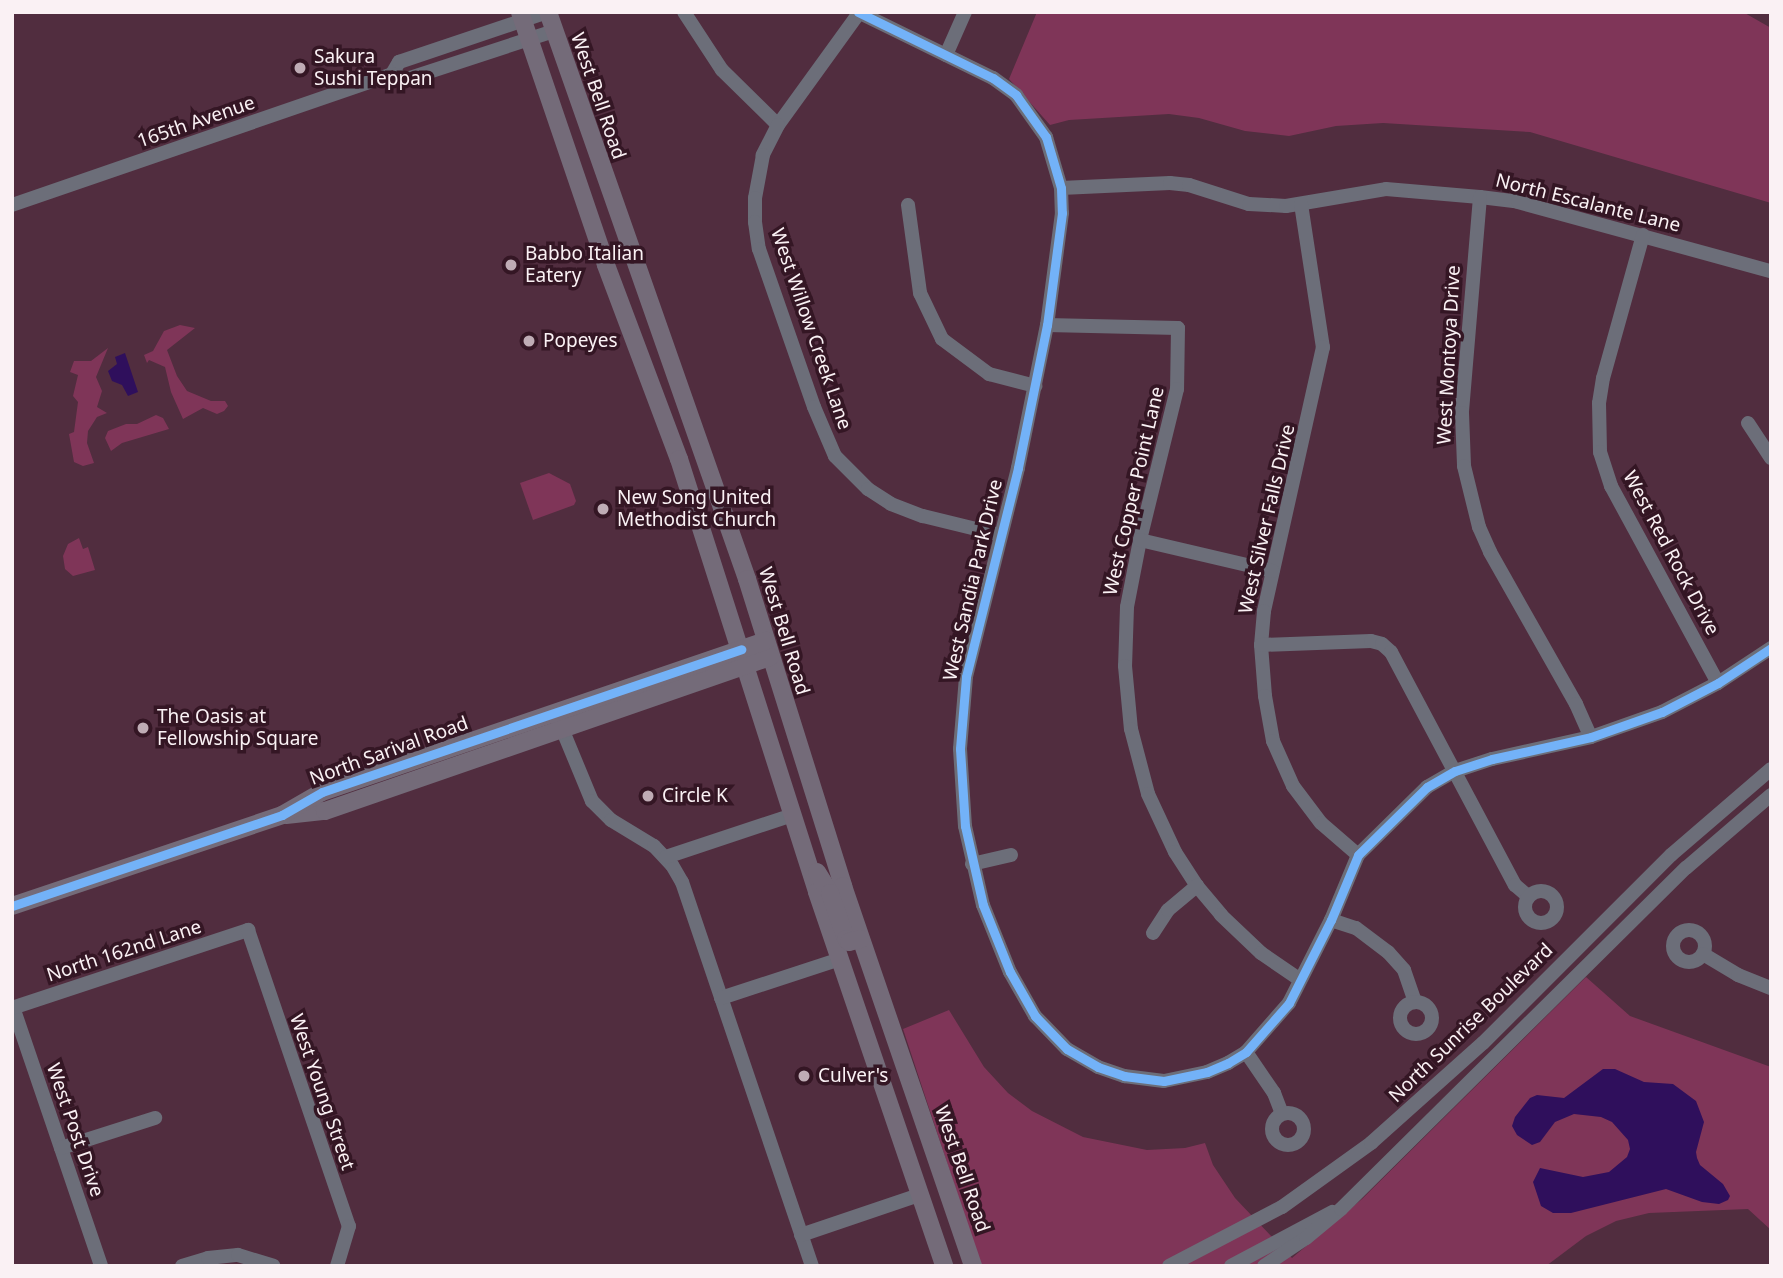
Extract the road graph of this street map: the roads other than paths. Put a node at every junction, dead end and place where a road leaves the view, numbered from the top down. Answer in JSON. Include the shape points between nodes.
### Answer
{"nodes":[{"id":1,"x":548,"y":12,"type":"edge"},
{"id":2,"x":684,"y":12,"type":"edge"},
{"id":3,"x":965,"y":12,"type":"edge"},
{"id":4,"x":858,"y":13,"type":"edge"},
{"id":5,"x":524,"y":24,"type":"edge"},
{"id":6,"x":554,"y":31,"type":"junction"},
{"id":7,"x":946,"y":55,"type":"junction"},
{"id":8,"x":778,"y":125,"type":"junction"},
{"id":9,"x":1061,"y":188,"type":"junction"},
{"id":10,"x":1480,"y":197,"type":"junction"},
{"id":11,"x":1301,"y":204,"type":"junction"},
{"id":12,"x":12,"y":205,"type":"edge"},
{"id":13,"x":908,"y":205,"type":"dead end"},
{"id":14,"x":1643,"y":235,"type":"junction"},
{"id":15,"x":1771,"y":271,"type":"edge"},
{"id":16,"x":1047,"y":325,"type":"junction"},
{"id":17,"x":668,"y":350,"type":"junction"},
{"id":18,"x":643,"y":360,"type":"junction"},
{"id":19,"x":1035,"y":386,"type":"junction"},
{"id":20,"x":1748,"y":423,"type":"dead end"},
{"id":21,"x":1771,"y":458,"type":"edge"},
{"id":22,"x":1001,"y":535,"type":"junction"},
{"id":23,"x":1140,"y":540,"type":"junction"},
{"id":24,"x":1272,"y":571,"type":"junction"},
{"id":25,"x":1261,"y":645,"type":"junction"},
{"id":26,"x":1771,"y":648,"type":"edge"},
{"id":27,"x":768,"y":649,"type":"junction"},
{"id":28,"x":743,"y":657,"type":"junction"},
{"id":29,"x":1717,"y":683,"type":"junction"},
{"id":30,"x":555,"y":712,"type":"junction"},
{"id":31,"x":562,"y":730,"type":"junction"},
{"id":32,"x":1591,"y":737,"type":"junction"},
{"id":33,"x":1771,"y":769,"type":"edge"},
{"id":34,"x":1455,"y":771,"type":"junction"},
{"id":35,"x":1771,"y":795,"type":"edge"},
{"id":36,"x":282,"y":815,"type":"junction"},
{"id":37,"x":792,"y":815,"type":"junction"},
{"id":38,"x":803,"y":852,"type":"junction"},
{"id":39,"x":1011,"y":855,"type":"dead end"},
{"id":40,"x":1358,"y":855,"type":"junction"},
{"id":41,"x":666,"y":857,"type":"junction"},
{"id":42,"x":972,"y":864,"type":"junction"},
{"id":43,"x":1196,"y":886,"type":"junction"},
{"id":44,"x":1529,"y":897,"type":"dead end"},
{"id":45,"x":12,"y":906,"type":"edge"},
{"id":46,"x":1331,"y":920,"type":"junction"},
{"id":47,"x":248,"y":930,"type":"joint"},
{"id":48,"x":1153,"y":933,"type":"dead end"},
{"id":49,"x":861,"y":939,"type":"junction"},
{"id":50,"x":1703,"y":954,"type":"dead end"},
{"id":51,"x":840,"y":959,"type":"junction"},
{"id":52,"x":1299,"y":979,"type":"junction"},
{"id":53,"x":1770,"y":986,"type":"edge"},
{"id":54,"x":721,"y":998,"type":"junction"},
{"id":55,"x":1415,"y":1002,"type":"dead end"},
{"id":56,"x":13,"y":1007,"type":"edge"},
{"id":57,"x":1246,"y":1052,"type":"junction"},
{"id":58,"x":900,"y":1054,"type":"junction"},
{"id":59,"x":1282,"y":1114,"type":"dead end"},
{"id":60,"x":155,"y":1118,"type":"dead end"},
{"id":61,"x":61,"y":1148,"type":"junction"},
{"id":62,"x":919,"y":1195,"type":"junction"},
{"id":63,"x":1341,"y":1209,"type":"junction"},
{"id":64,"x":1266,"y":1216,"type":"junction"},
{"id":65,"x":802,"y":1235,"type":"junction"},
{"id":66,"x":1281,"y":1239,"type":"junction"},
{"id":67,"x":101,"y":1266,"type":"edge"},
{"id":68,"x":182,"y":1266,"type":"edge"},
{"id":69,"x":273,"y":1266,"type":"edge"},
{"id":70,"x":337,"y":1266,"type":"edge"},
{"id":71,"x":812,"y":1266,"type":"edge"},
{"id":72,"x":944,"y":1266,"type":"edge"},
{"id":73,"x":973,"y":1266,"type":"edge"},
{"id":74,"x":1169,"y":1266,"type":"edge"},
{"id":75,"x":1231,"y":1266,"type":"edge"},
{"id":76,"x":1264,"y":1266,"type":"edge"}],
"edges":[{"from":1,"to":5,"type":"street","name":"165th Avenue"},
{"from":1,"to":6,"type":"main road","name":"West Bell Road"},
{"from":2,"to":8,"type":"street","via":[[722,70]]},
{"from":3,"to":7,"type":"street"},
{"from":4,"to":7,"type":"street","name":"West Sandia Park Drive"},
{"from":4,"to":8,"type":"street","name":"West Willow Creek Lane"},
{"from":5,"to":6,"type":"street","name":"165th Avenue"},
{"from":5,"to":12,"type":"street","name":"165th Avenue","via":[[399,62],[393,74]]},
{"from":5,"to":18,"type":"main road"},
{"from":6,"to":17,"type":"main road","name":"West Bell Road"},
{"from":7,"to":9,"type":"street","name":"West Sandia Park Drive","via":[[1017,94],[1046,137]]},
{"from":8,"to":22,"type":"street","name":"West Willow Creek Lane","via":[[758,173],[755,222],[772,288],[835,456],[868,489],[891,504]]},
{"from":9,"to":11,"type":"street","name":"North Escalante Lane","via":[[1170,183],[1249,204]]},
{"from":9,"to":16,"type":"street","name":"West Sandia Park Drive","via":[[1062,213]]},
{"from":10,"to":11,"type":"street","name":"North Escalante Lane","via":[[1386,189]]},
{"from":10,"to":14,"type":"street","name":"North Escalante Lane","via":[[1518,202]]},
{"from":10,"to":32,"type":"street","name":"West Montoya Drive","via":[[1462,413],[1464,466],[1490,552]]},
{"from":11,"to":24,"type":"street","name":"West Silver Falls Drive","via":[[1323,347]]},
{"from":13,"to":19,"type":"street","via":[[920,293],[942,339],[989,374]]},
{"from":14,"to":15,"type":"street","name":"North Escalante Lane"},
{"from":14,"to":29,"type":"street","name":"West Red Rock Drive","via":[[1603,379],[1600,452],[1611,486]]},
{"from":16,"to":19,"type":"street","name":"West Sandia Park Drive"},
{"from":16,"to":23,"type":"street","name":"West Copper Point Lane","via":[[1178,327],[1177,389]]},
{"from":17,"to":18,"type":"main road"},
{"from":17,"to":27,"type":"main road","name":"West Bell Road"},
{"from":18,"to":28,"type":"main road"},
{"from":19,"to":22,"type":"street","name":"West Sandia Park Drive"},
{"from":20,"to":21,"type":"street"},
{"from":22,"to":42,"type":"street","name":"West Sandia Park Drive","via":[[966,677],[961,717],[961,784]]},
{"from":23,"to":24,"type":"street"},
{"from":23,"to":43,"type":"street","name":"West Copper Point Lane","via":[[1131,577],[1126,635],[1131,729],[1148,794]]},
{"from":24,"to":25,"type":"street","name":"West Silver Falls Drive"},
{"from":25,"to":34,"type":"street","via":[[1382,644],[1391,652]]},
{"from":25,"to":40,"type":"street","name":"West Silver Falls Drive","via":[[1273,741],[1293,786],[1321,823]]},
{"from":26,"to":29,"type":"street"},
{"from":27,"to":28,"type":"main road","name":"North Sarival Road"},
{"from":27,"to":49,"type":"main road","name":"West Bell Road"},
{"from":28,"to":30,"type":"main road","name":"North Sarival Road"},
{"from":28,"to":31,"type":"main road","name":"North Sarival Road"},
{"from":28,"to":37,"type":"main road"},
{"from":29,"to":32,"type":"street","via":[[1662,712]]},
{"from":30,"to":31,"type":"street"},
{"from":30,"to":36,"type":"main road","name":"North Sarival Road","via":[[322,792]]},
{"from":31,"to":36,"type":"main road","name":"North Sarival Road","via":[[325,811]]},
{"from":31,"to":41,"type":"street","via":[[585,789],[601,811]]},
{"from":32,"to":34,"type":"street"},
{"from":33,"to":64,"type":"street","name":"North Sunrise Boulevard","via":[[1671,855],[1424,1097],[1360,1152]]},
{"from":34,"to":40,"type":"street","via":[[1427,787]]},
{"from":34,"to":44,"type":"street","via":[[1515,885]]},
{"from":35,"to":63,"type":"street","via":[[1686,868]]},
{"from":36,"to":45,"type":"main road","name":"North Sarival Road"},
{"from":37,"to":38,"type":"main road"},
{"from":37,"to":41,"type":"street"},
{"from":38,"to":49,"type":"main road","via":[[830,892],[846,939]]},
{"from":38,"to":51,"type":"main road"},
{"from":39,"to":42,"type":"street"},
{"from":40,"to":46,"type":"street"},
{"from":41,"to":54,"type":"street","via":[[682,882]]},
{"from":42,"to":57,"type":"street","name":"West Sandia Park Drive","via":[[1010,972],[1035,1016],[1067,1049],[1124,1076],[1164,1081],[1207,1072]]},
{"from":43,"to":48,"type":"street","via":[[1168,910]]},
{"from":43,"to":52,"type":"street","name":"West Copper Point Lane","via":[[1261,953]]},
{"from":46,"to":52,"type":"street"},
{"from":46,"to":55,"type":"street","via":[[1356,928],[1388,952],[1404,970]]},
{"from":47,"to":56,"type":"street","name":"North 162nd Lane"},
{"from":47,"to":70,"type":"street","name":"West Young Street","via":[[349,1226]]},
{"from":49,"to":58,"type":"main road","name":"West Bell Road"},
{"from":50,"to":53,"type":"street","via":[[1738,975]]},
{"from":51,"to":54,"type":"street"},
{"from":51,"to":58,"type":"main road","via":[[856,964],[873,1012]]},
{"from":51,"to":62,"type":"main road"},
{"from":52,"to":57,"type":"street","via":[[1289,1003]]},
{"from":54,"to":65,"type":"street"},
{"from":56,"to":61,"type":"street","name":"West Post Drive"},
{"from":57,"to":59,"type":"street","via":[[1274,1093]]},
{"from":58,"to":73,"type":"main road","name":"West Bell Road"},
{"from":60,"to":61,"type":"street"},
{"from":61,"to":67,"type":"street","name":"West Post Drive"},
{"from":62,"to":65,"type":"street"},
{"from":62,"to":72,"type":"main road"},
{"from":63,"to":66,"type":"street"},
{"from":63,"to":76,"type":"street"},
{"from":64,"to":66,"type":"street"},
{"from":64,"to":74,"type":"street","name":"North Sunrise Boulevard"},
{"from":65,"to":71,"type":"street"},
{"from":66,"to":75,"type":"street"},
{"from":68,"to":69,"type":"street","via":[[238,1255]]}]}
